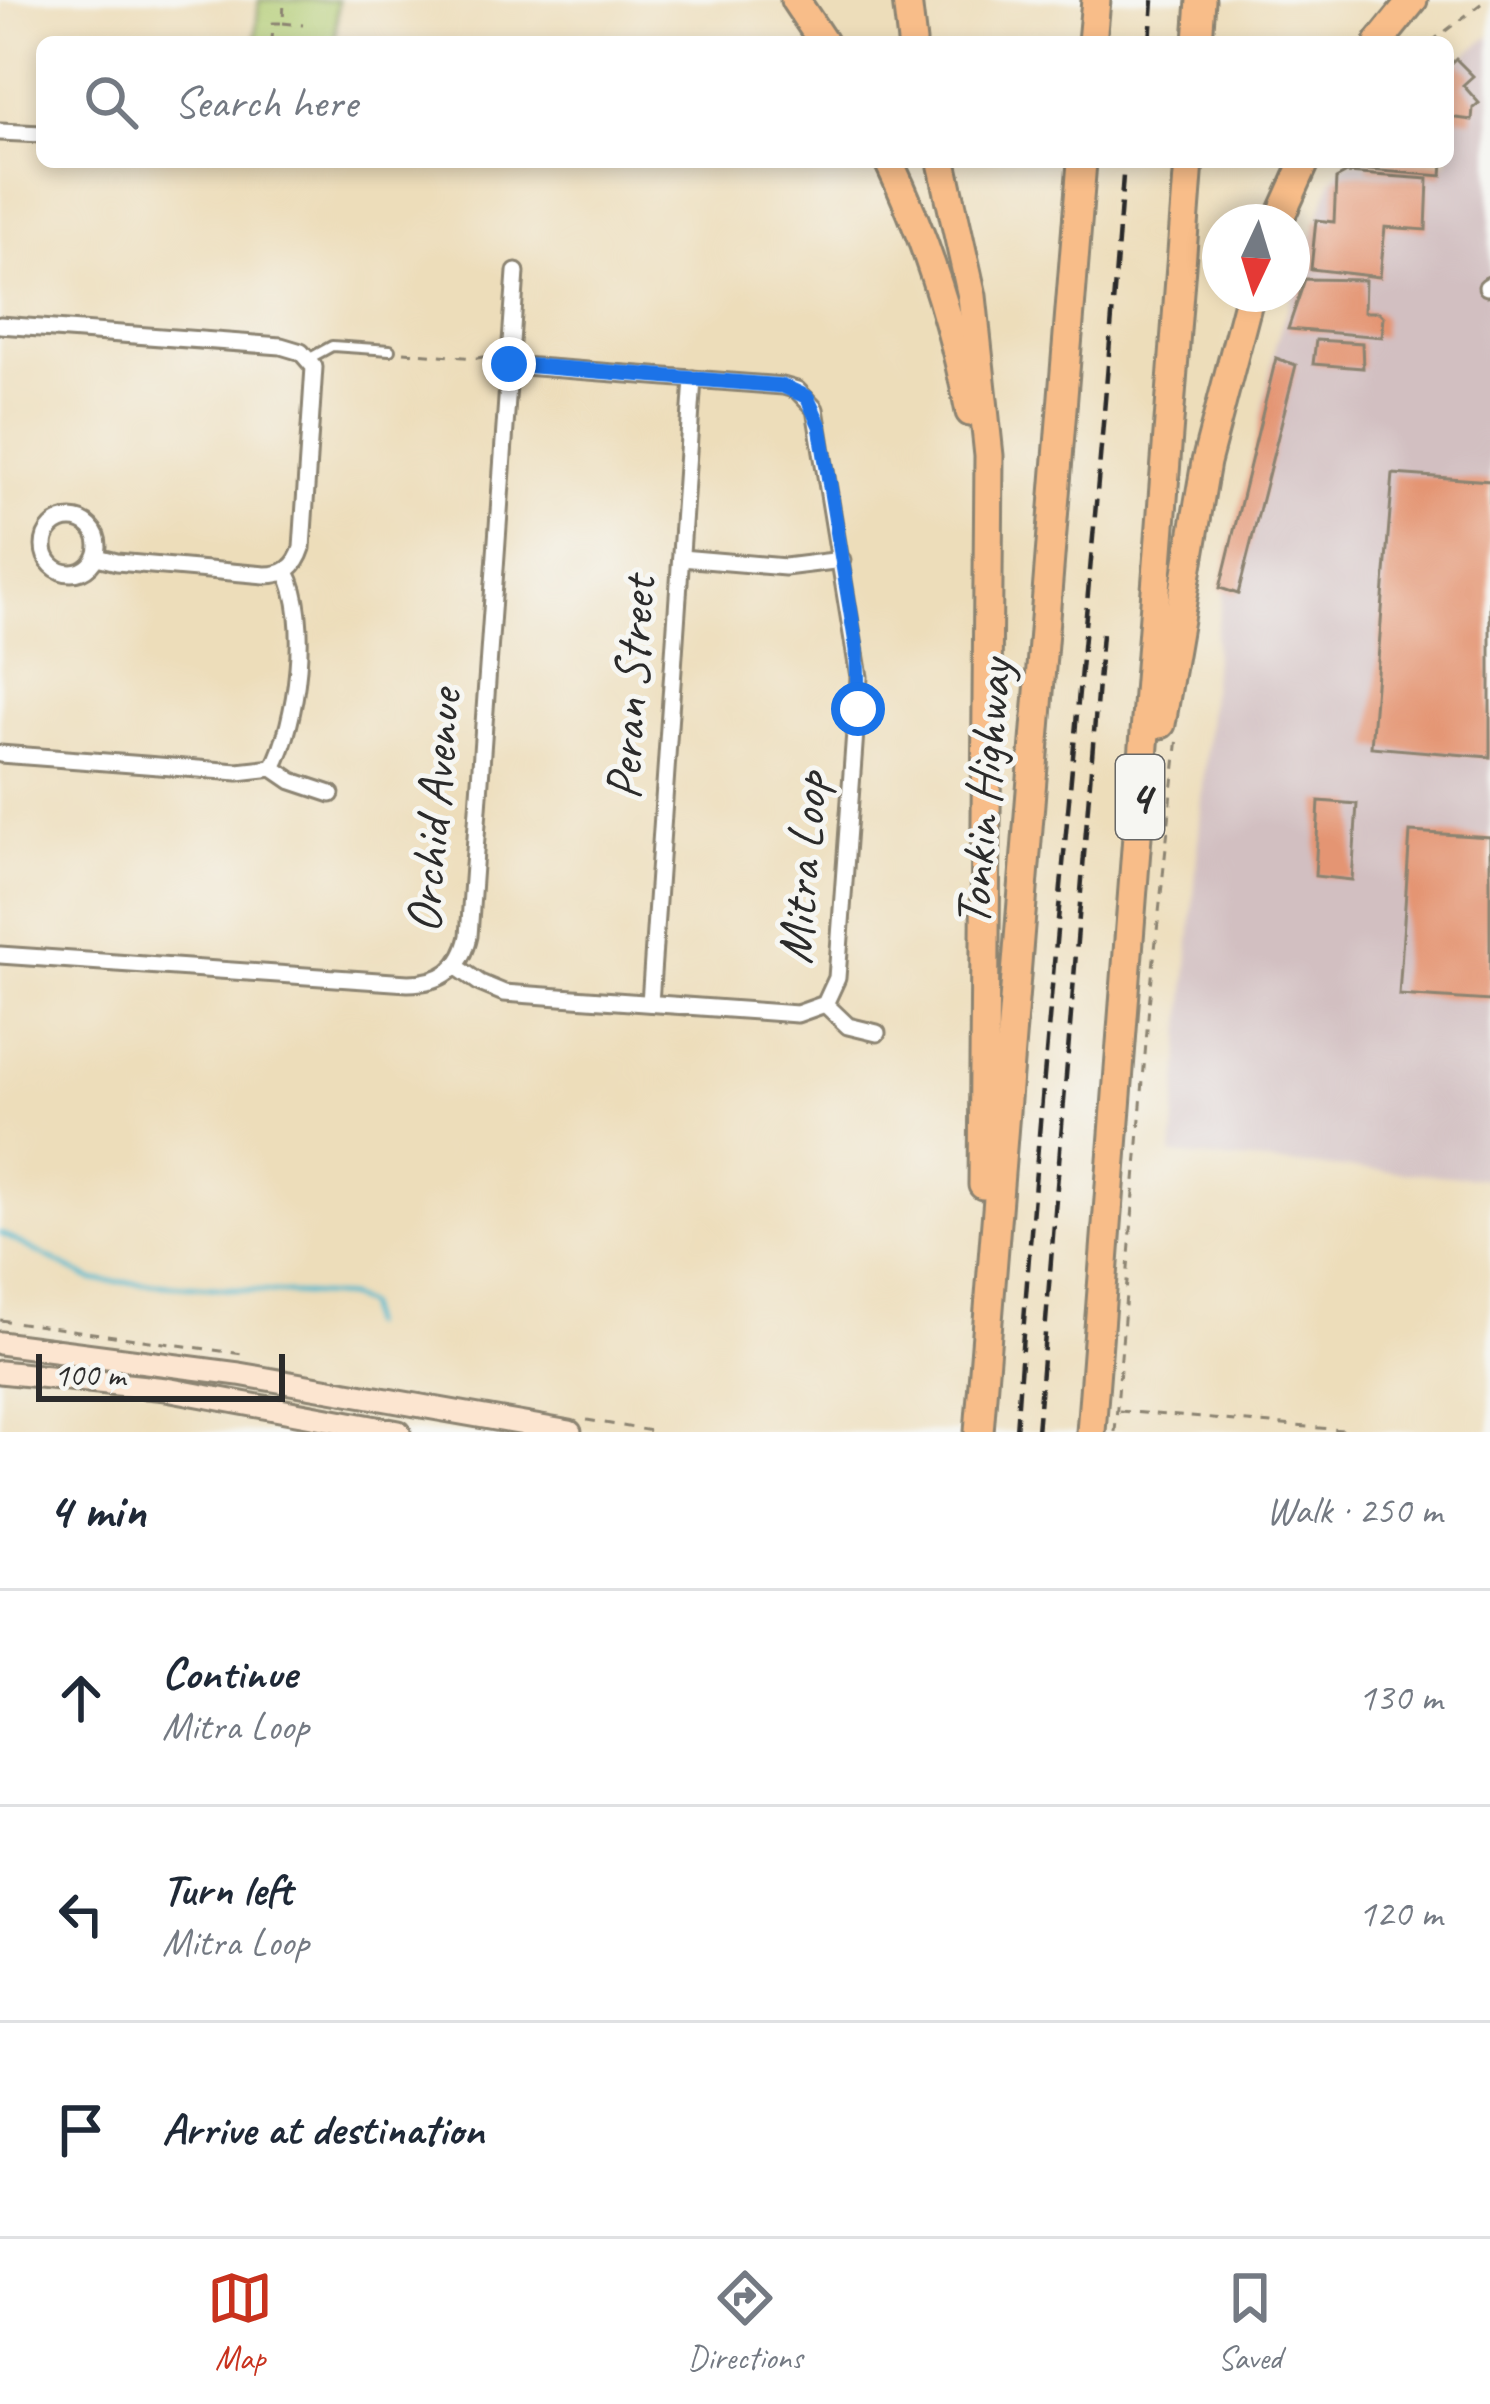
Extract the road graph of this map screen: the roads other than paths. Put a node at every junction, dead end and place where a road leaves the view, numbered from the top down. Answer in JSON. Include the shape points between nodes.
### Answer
{"nodes":[{"id":1,"x":795,"y":0,"type":"edge"},
{"id":2,"x":907,"y":0,"type":"edge"},
{"id":3,"x":1096,"y":0,"type":"edge"},
{"id":4,"x":1201,"y":0,"type":"edge"},
{"id":5,"x":1414,"y":0,"type":"edge"},
{"id":6,"x":819,"y":36,"type":"edge"},
{"id":7,"x":911,"y":36,"type":"edge"},
{"id":8,"x":1093,"y":36,"type":"edge"},
{"id":9,"x":1198,"y":36,"type":"edge"},
{"id":10,"x":1384,"y":36,"type":"edge"},
{"id":11,"x":0,"y":132,"type":"edge"},
{"id":12,"x":36,"y":134,"type":"edge"},
{"id":13,"x":892,"y":168,"type":"edge"},
{"id":14,"x":943,"y":168,"type":"edge"},
{"id":15,"x":1082,"y":168,"type":"edge"},
{"id":16,"x":1189,"y":168,"type":"edge"},
{"id":17,"x":1302,"y":168,"type":"edge"},
{"id":18,"x":1286,"y":204,"type":"edge"},
{"id":19,"x":516,"y":272,"type":"dead end"},
{"id":20,"x":1245,"y":312,"type":"edge"},
{"id":21,"x":0,"y":325,"type":"edge"},
{"id":22,"x":390,"y":350,"type":"road end"},
{"id":23,"x":310,"y":358,"type":"junction"},
{"id":24,"x":510,"y":359,"type":"junction"},
{"id":25,"x":693,"y":379,"type":"junction"},
{"id":26,"x":97,"y":557,"type":"dead end"},
{"id":27,"x":681,"y":558,"type":"junction"},
{"id":28,"x":842,"y":560,"type":"junction"},
{"id":29,"x":987,"y":571,"type":"junction"},
{"id":30,"x":286,"y":572,"type":"junction"},
{"id":31,"x":0,"y":754,"type":"edge"},
{"id":32,"x":273,"y":768,"type":"junction"},
{"id":33,"x":332,"y":794,"type":"dead end"},
{"id":34,"x":0,"y":955,"type":"edge"},
{"id":35,"x":457,"y":967,"type":"junction"},
{"id":36,"x":650,"y":1004,"type":"junction"},
{"id":37,"x":824,"y":1004,"type":"junction"},
{"id":38,"x":877,"y":1033,"type":"dead end"},
{"id":39,"x":0,"y":1343,"type":"edge"},
{"id":40,"x":0,"y":1372,"type":"edge"},
{"id":41,"x":980,"y":1418,"type":"edge"},
{"id":42,"x":1100,"y":1418,"type":"edge"},
{"id":43,"x":399,"y":1432,"type":"edge"},
{"id":44,"x":570,"y":1432,"type":"edge"}],
"edges":[{"from":1,"to":6,"type":"highway"},
{"from":2,"to":7,"type":"highway"},
{"from":3,"to":8,"type":"highway"},
{"from":4,"to":9,"type":"highway"},
{"from":5,"to":10,"type":"highway"},
{"from":11,"to":12,"type":"street"},
{"from":13,"to":29,"type":"highway","via":[[927,253],[963,378]]},
{"from":14,"to":29,"type":"highway","via":[[979,340]]},
{"from":15,"to":41,"type":"highway","name":"Tonkin Highway"},
{"from":16,"to":42,"type":"highway","number":"4"},
{"from":17,"to":18,"type":"highway"},
{"from":19,"to":24,"type":"street","name":"Orchid Avenue"},
{"from":20,"to":42,"type":"highway","via":[[1206,462],[1158,746]]},
{"from":21,"to":23,"type":"street","via":[[280,346]]},
{"from":22,"to":23,"type":"lane","via":[[332,346]]},
{"from":23,"to":30,"type":"street","via":[[302,548]]},
{"from":24,"to":25,"type":"street","name":"Mitra Loop"},
{"from":24,"to":35,"type":"street","name":"Orchid Avenue","via":[[469,936]]},
{"from":25,"to":27,"type":"street","name":"Peran Street"},
{"from":25,"to":28,"type":"street","name":"Mitra Loop","via":[[783,386],[807,397],[820,426]]},
{"from":26,"to":30,"type":"street"},
{"from":27,"to":28,"type":"street","via":[[784,566]]},
{"from":27,"to":36,"type":"street","name":"Peran Street"},
{"from":28,"to":37,"type":"street","name":"Mitra Loop","via":[[860,677],[837,978]]},
{"from":29,"to":41,"type":"highway"},
{"from":30,"to":32,"type":"street","via":[[299,620],[291,720]]},
{"from":31,"to":32,"type":"street"},
{"from":32,"to":33,"type":"street"},
{"from":34,"to":35,"type":"street","name":"Orchid Avenue","via":[[409,983]]},
{"from":35,"to":36,"type":"street","name":"Mitra Loop","via":[[504,993]]},
{"from":36,"to":37,"type":"street","name":"Mitra Loop","via":[[797,1014]]},
{"from":37,"to":38,"type":"street","name":"Mitra Loop","via":[[848,1026]]},
{"from":39,"to":44,"type":"main road","via":[[238,1373]]},
{"from":40,"to":43,"type":"main road","via":[[166,1389]]}]}
